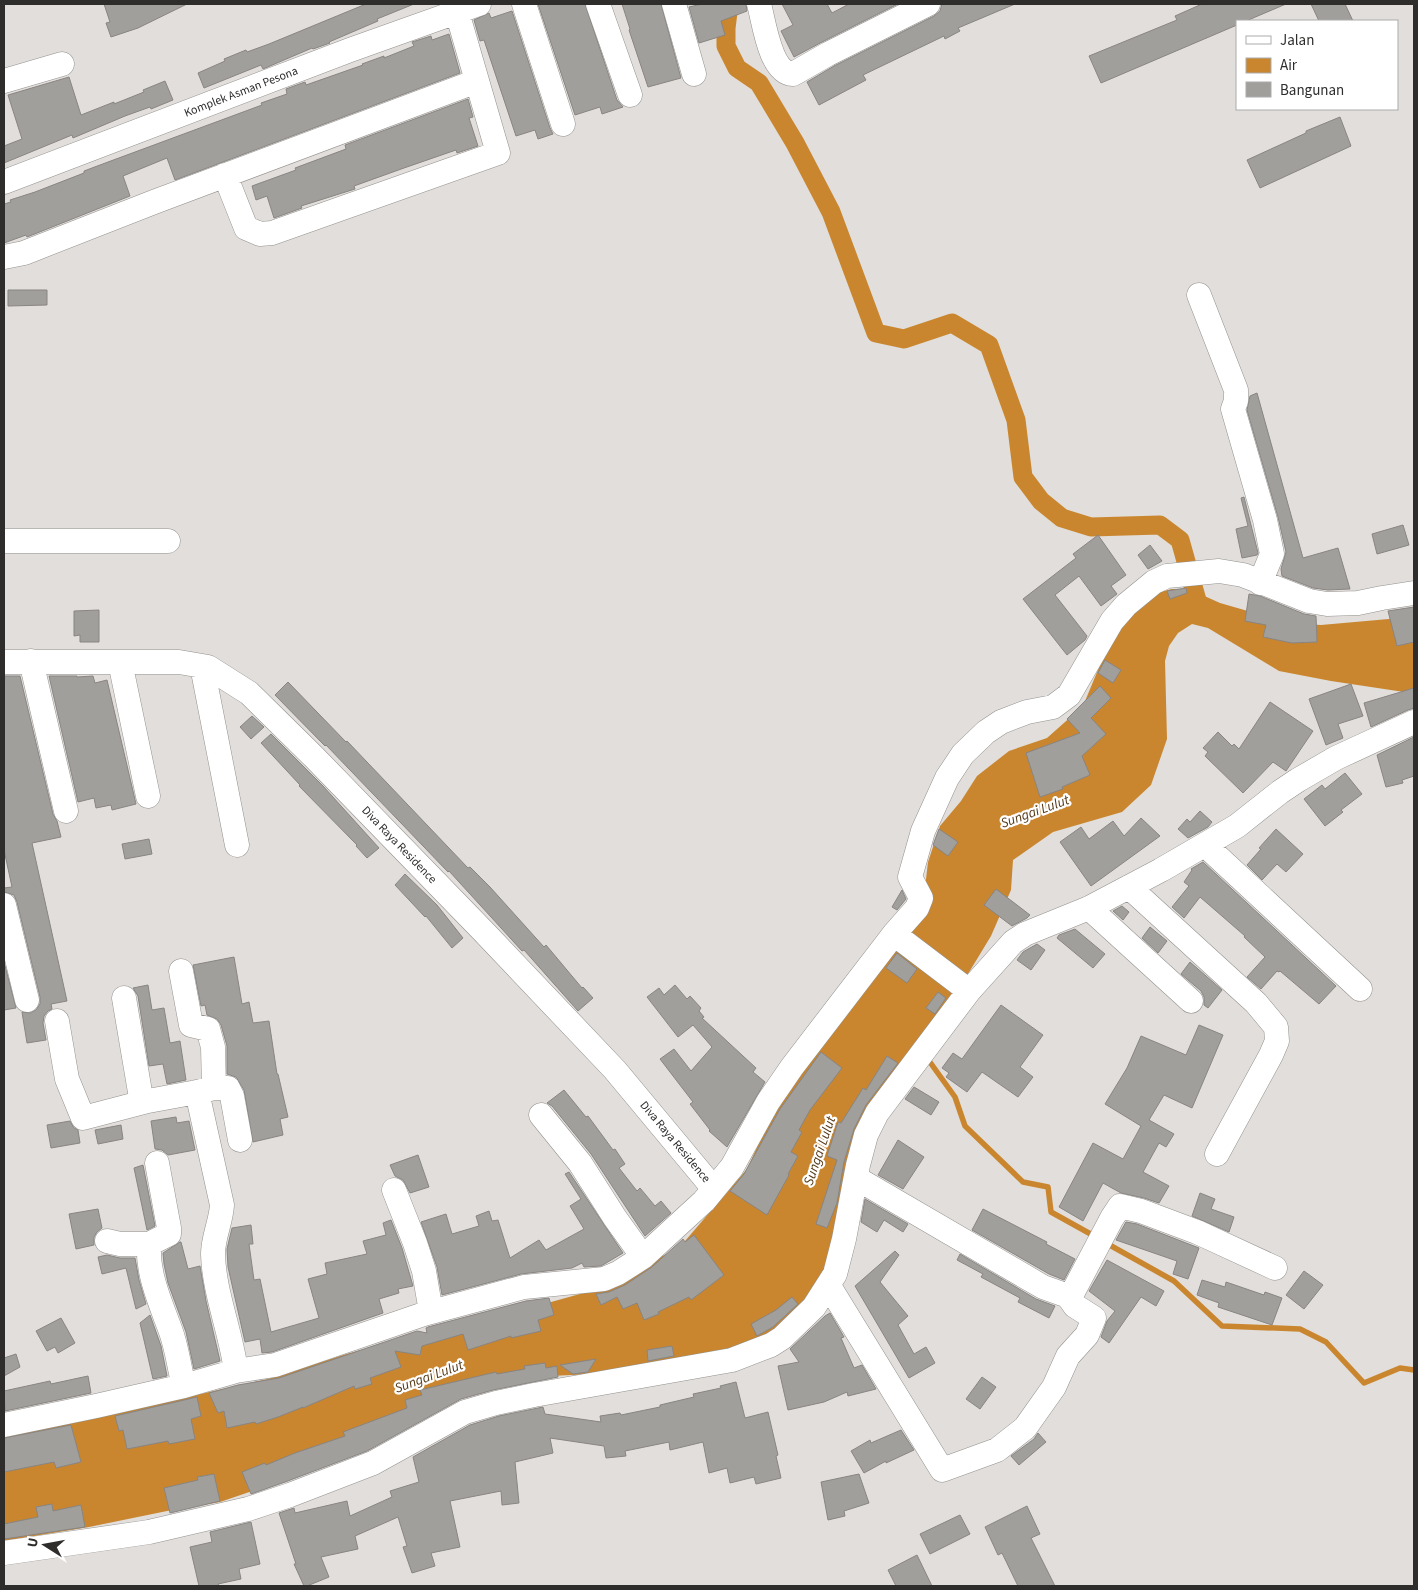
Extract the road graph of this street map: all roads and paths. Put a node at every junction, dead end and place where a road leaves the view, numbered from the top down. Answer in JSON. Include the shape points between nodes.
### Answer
{"nodes":[{"id":1,"x":524,"y":4,"type":"edge"},
{"id":2,"x":598,"y":4,"type":"edge"},
{"id":3,"x":674,"y":4,"type":"edge"},
{"id":4,"x":759,"y":4,"type":"edge"},
{"id":5,"x":928,"y":4,"type":"edge"},
{"id":6,"x":468,"y":8,"type":"edge"},
{"id":7,"x":62,"y":64,"type":"dead end"},
{"id":8,"x":694,"y":74,"type":"dead end"},
{"id":9,"x":478,"y":81,"type":"junction"},
{"id":10,"x":4,"y":82,"type":"edge"},
{"id":11,"x":630,"y":95,"type":"dead end"},
{"id":12,"x":563,"y":124,"type":"dead end"},
{"id":13,"x":225,"y":176,"type":"junction"},
{"id":14,"x":4,"y":182,"type":"edge"},
{"id":15,"x":4,"y":257,"type":"edge"},
{"id":16,"x":1199,"y":295,"type":"dead end"},
{"id":17,"x":168,"y":540,"type":"dead end"},
{"id":18,"x":4,"y":541,"type":"edge"},
{"id":19,"x":1260,"y":583,"type":"junction"},
{"id":20,"x":1414,"y":593,"type":"edge"},
{"id":21,"x":31,"y":661,"type":"junction"},
{"id":22,"x":4,"y":662,"type":"edge"},
{"id":23,"x":120,"y":662,"type":"junction"},
{"id":24,"x":202,"y":666,"type":"junction"},
{"id":25,"x":1414,"y":722,"type":"edge"},
{"id":26,"x":148,"y":796,"type":"dead end"},
{"id":27,"x":66,"y":811,"type":"dead end"},
{"id":28,"x":238,"y":845,"type":"dead end"},
{"id":29,"x":1205,"y":845,"type":"junction"},
{"id":30,"x":1129,"y":887,"type":"junction"},
{"id":31,"x":4,"y":905,"type":"edge"},
{"id":32,"x":1089,"y":908,"type":"junction"},
{"id":33,"x":896,"y":935,"type":"junction"},
{"id":34,"x":181,"y":971,"type":"dead end"},
{"id":35,"x":967,"y":989,"type":"junction"},
{"id":36,"x":1360,"y":989,"type":"dead end"},
{"id":37,"x":124,"y":998,"type":"dead end"},
{"id":38,"x":27,"y":1000,"type":"dead end"},
{"id":39,"x":1191,"y":1001,"type":"dead end"},
{"id":40,"x":57,"y":1021,"type":"dead end"},
{"id":41,"x":206,"y":1090,"type":"junction"},
{"id":42,"x":148,"y":1101,"type":"junction"},
{"id":43,"x":541,"y":1115,"type":"dead end"},
{"id":44,"x":240,"y":1140,"type":"dead end"},
{"id":45,"x":1217,"y":1154,"type":"dead end"},
{"id":46,"x":157,"y":1163,"type":"dead end"},
{"id":47,"x":856,"y":1178,"type":"junction"},
{"id":48,"x":714,"y":1189,"type":"junction"},
{"id":49,"x":394,"y":1190,"type":"dead end"},
{"id":50,"x":108,"y":1232,"type":"dead end"},
{"id":51,"x":145,"y":1243,"type":"junction"},
{"id":52,"x":643,"y":1257,"type":"junction"},
{"id":53,"x":1275,"y":1268,"type":"dead end"},
{"id":54,"x":829,"y":1286,"type":"junction"},
{"id":55,"x":1068,"y":1296,"type":"junction"},
{"id":56,"x":431,"y":1312,"type":"junction"},
{"id":57,"x":236,"y":1371,"type":"junction"},
{"id":58,"x":184,"y":1386,"type":"junction"},
{"id":59,"x":4,"y":1425,"type":"edge"},
{"id":60,"x":4,"y":1553,"type":"edge"}],
"edges":[{"from":1,"to":12,"type":"street"},
{"from":2,"to":11,"type":"street"},
{"from":3,"to":8,"type":"street"},
{"from":4,"to":5,"type":"street","via":[[776,62],[787,74],[793,74]]},
{"from":6,"to":9,"type":"street"},
{"from":6,"to":14,"type":"street","name":"Komplek Asman Pesona"},
{"from":7,"to":10,"type":"street"},
{"from":9,"to":13,"type":"street"},
{"from":9,"to":13,"type":"street","via":[[498,153],[272,233],[260,234],[246,228]]},
{"from":13,"to":15,"type":"street","via":[[24,253]]},
{"from":16,"to":19,"type":"street","via":[[1236,390],[1233,409],[1265,520],[1272,554]]},
{"from":17,"to":18,"type":"street"},
{"from":19,"to":20,"type":"street","via":[[1326,604],[1358,603]]},
{"from":19,"to":33,"type":"street","via":[[1243,575],[1219,571],[1167,576],[1154,582],[1112,621],[1069,695],[1053,708],[1027,712],[1001,722],[963,754],[947,778],[923,831],[910,877],[921,898]]},
{"from":21,"to":22,"type":"street","name":"Diva Raya Residence"},
{"from":21,"to":23,"type":"street","name":"Diva Raya Residence"},
{"from":21,"to":27,"type":"street"},
{"from":23,"to":24,"type":"street","name":"Diva Raya Residence","via":[[179,662]]},
{"from":23,"to":26,"type":"street"},
{"from":24,"to":28,"type":"street"},
{"from":24,"to":48,"type":"street","name":"Diva Raya Residence","via":[[249,693],[321,764],[615,1070]]},
{"from":25,"to":29,"type":"street","via":[[1336,758],[1280,792],[1237,826]]},
{"from":29,"to":30,"type":"street"},
{"from":29,"to":36,"type":"street"},
{"from":30,"to":32,"type":"street"},
{"from":30,"to":45,"type":"street","via":[[1256,1003],[1276,1027],[1277,1040],[1271,1054]]},
{"from":31,"to":38,"type":"street"},
{"from":32,"to":35,"type":"street","via":[[1025,934]]},
{"from":32,"to":39,"type":"street"},
{"from":33,"to":35,"type":"street"},
{"from":33,"to":48,"type":"street","via":[[792,1067],[768,1102],[732,1168]]},
{"from":34,"to":41,"type":"street","via":[[191,1025],[208,1029],[213,1047]]},
{"from":35,"to":47,"type":"street","via":[[873,1121],[866,1135]]},
{"from":37,"to":42,"type":"street","via":[[141,1098]]},
{"from":40,"to":42,"type":"street","via":[[66,1079],[83,1118]]},
{"from":41,"to":42,"type":"street"},
{"from":41,"to":44,"type":"street","via":[[228,1088]]},
{"from":41,"to":57,"type":"street","via":[[222,1205],[213,1254]]},
{"from":43,"to":52,"type":"street","via":[[580,1163]]},
{"from":46,"to":51,"type":"street","via":[[169,1234]]},
{"from":47,"to":54,"type":"street","via":[[838,1264]]},
{"from":47,"to":55,"type":"street","via":[[1043,1287]]},
{"from":48,"to":52,"type":"street"},
{"from":49,"to":56,"type":"street","via":[[424,1271]]},
{"from":50,"to":51,"type":"street"},
{"from":51,"to":58,"type":"street"},
{"from":52,"to":56,"type":"street","via":[[604,1279],[524,1286]]},
{"from":53,"to":55,"type":"street","via":[[1197,1232],[1120,1206]]},
{"from":54,"to":55,"type":"street","via":[[942,1470],[997,1450],[1025,1428],[1054,1387],[1068,1356],[1087,1335],[1094,1318],[1075,1306]]},
{"from":54,"to":60,"type":"street","via":[[814,1307],[782,1338],[771,1346],[732,1360],[496,1403],[465,1412],[373,1462],[248,1509],[149,1532]]},
{"from":56,"to":57,"type":"street","via":[[275,1365]]},
{"from":57,"to":58,"type":"street"},
{"from":58,"to":59,"type":"street"}]}
